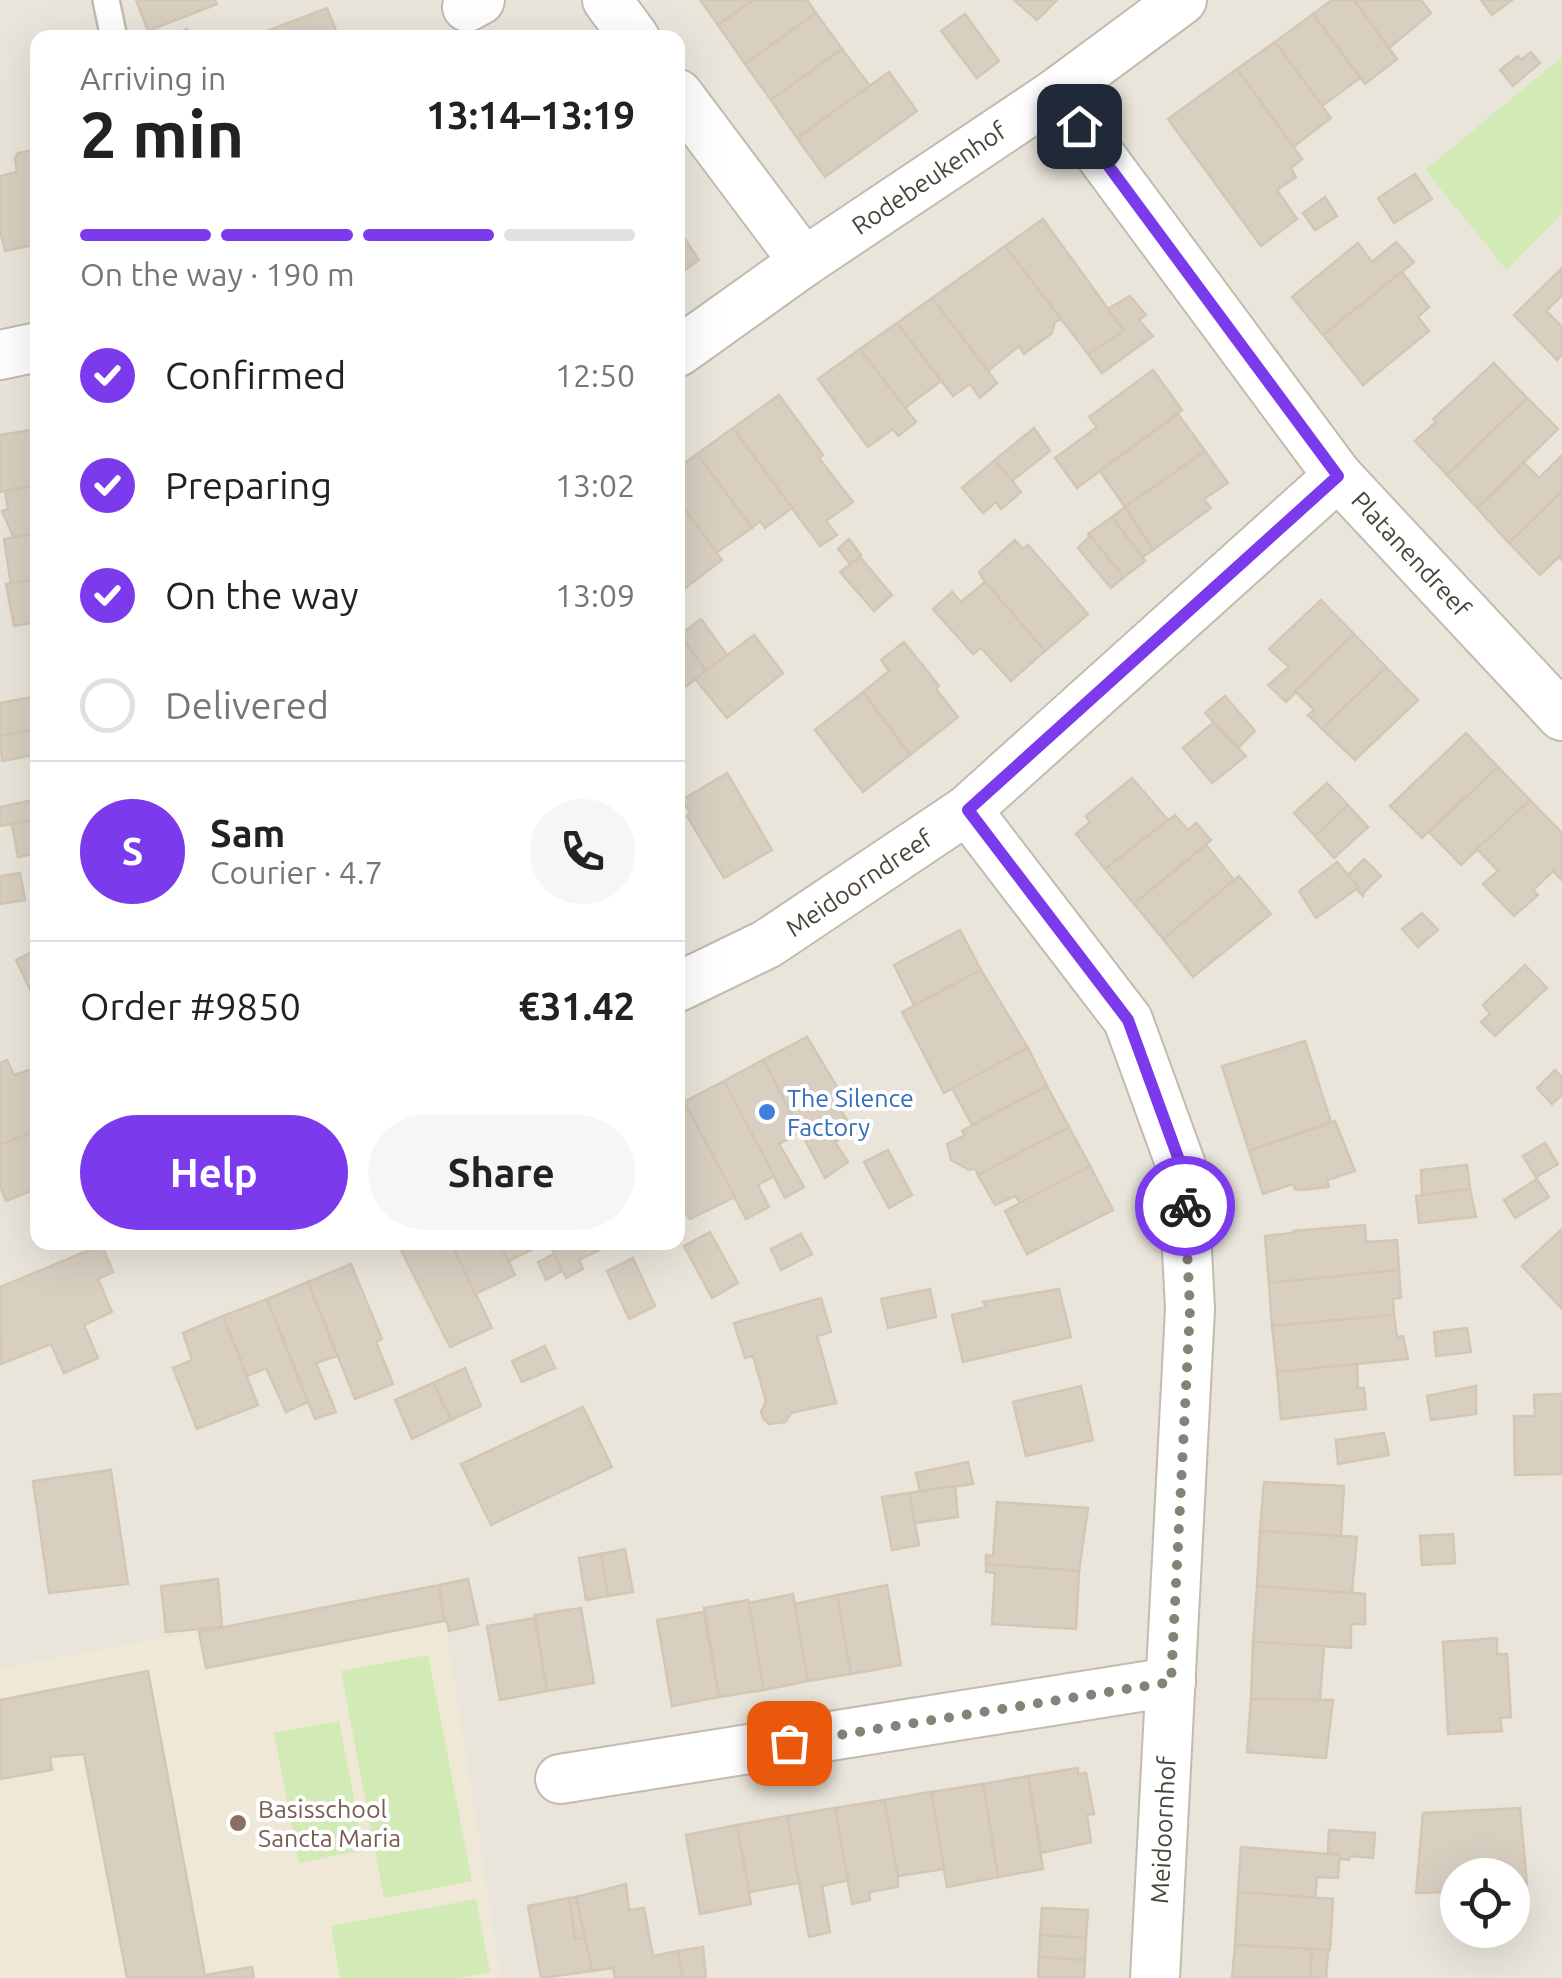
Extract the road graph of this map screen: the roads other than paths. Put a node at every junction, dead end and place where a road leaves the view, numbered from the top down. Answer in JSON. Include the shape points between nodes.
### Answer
{"nodes":[{"id":1,"x":106,"y":0,"type":"edge"},
{"id":2,"x":607,"y":0,"type":"edge"},
{"id":3,"x":1182,"y":0,"type":"edge"},
{"id":4,"x":112,"y":30,"type":"edge"},
{"id":5,"x":629,"y":30,"type":"edge"},
{"id":6,"x":1055,"y":94,"type":"junction"},
{"id":7,"x":685,"y":103,"type":"edge"},
{"id":8,"x":804,"y":262,"type":"junction"},
{"id":9,"x":685,"y":347,"type":"edge"},
{"id":10,"x":30,"y":349,"type":"edge"},
{"id":11,"x":0,"y":355,"type":"edge"},
{"id":12,"x":1338,"y":476,"type":"junction"},
{"id":13,"x":1555,"y":696,"type":"edge"},
{"id":14,"x":968,"y":810,"type":"junction"},
{"id":15,"x":685,"y":984,"type":"edge"},
{"id":16,"x":1171,"y":1682,"type":"junction"},
{"id":17,"x":560,"y":1779,"type":"dead end"},
{"id":18,"x":1156,"y":1978,"type":"edge"}],
"edges":[{"from":1,"to":4,"type":"lane"},
{"from":2,"to":5,"type":"street"},
{"from":3,"to":6,"type":"street","name":"Rodebeukenhof"},
{"from":6,"to":8,"type":"street","name":"Rodebeukenhof"},
{"from":6,"to":12,"type":"street","name":"Platanendreef"},
{"from":7,"to":8,"type":"street"},
{"from":8,"to":9,"type":"street","name":"Rodebeukenhof"},
{"from":10,"to":11,"type":"street"},
{"from":12,"to":13,"type":"street","name":"Platanendreef"},
{"from":12,"to":14,"type":"street","name":"Meidoorndreef"},
{"from":14,"to":15,"type":"street","name":"Meidoorndreef","via":[[767,944]]},
{"from":14,"to":16,"type":"street","name":"Meidoornhof","via":[[1128,1020],[1183,1171],[1190,1310]]},
{"from":16,"to":17,"type":"street"},
{"from":16,"to":18,"type":"street","name":"Meidoornhof"}]}
